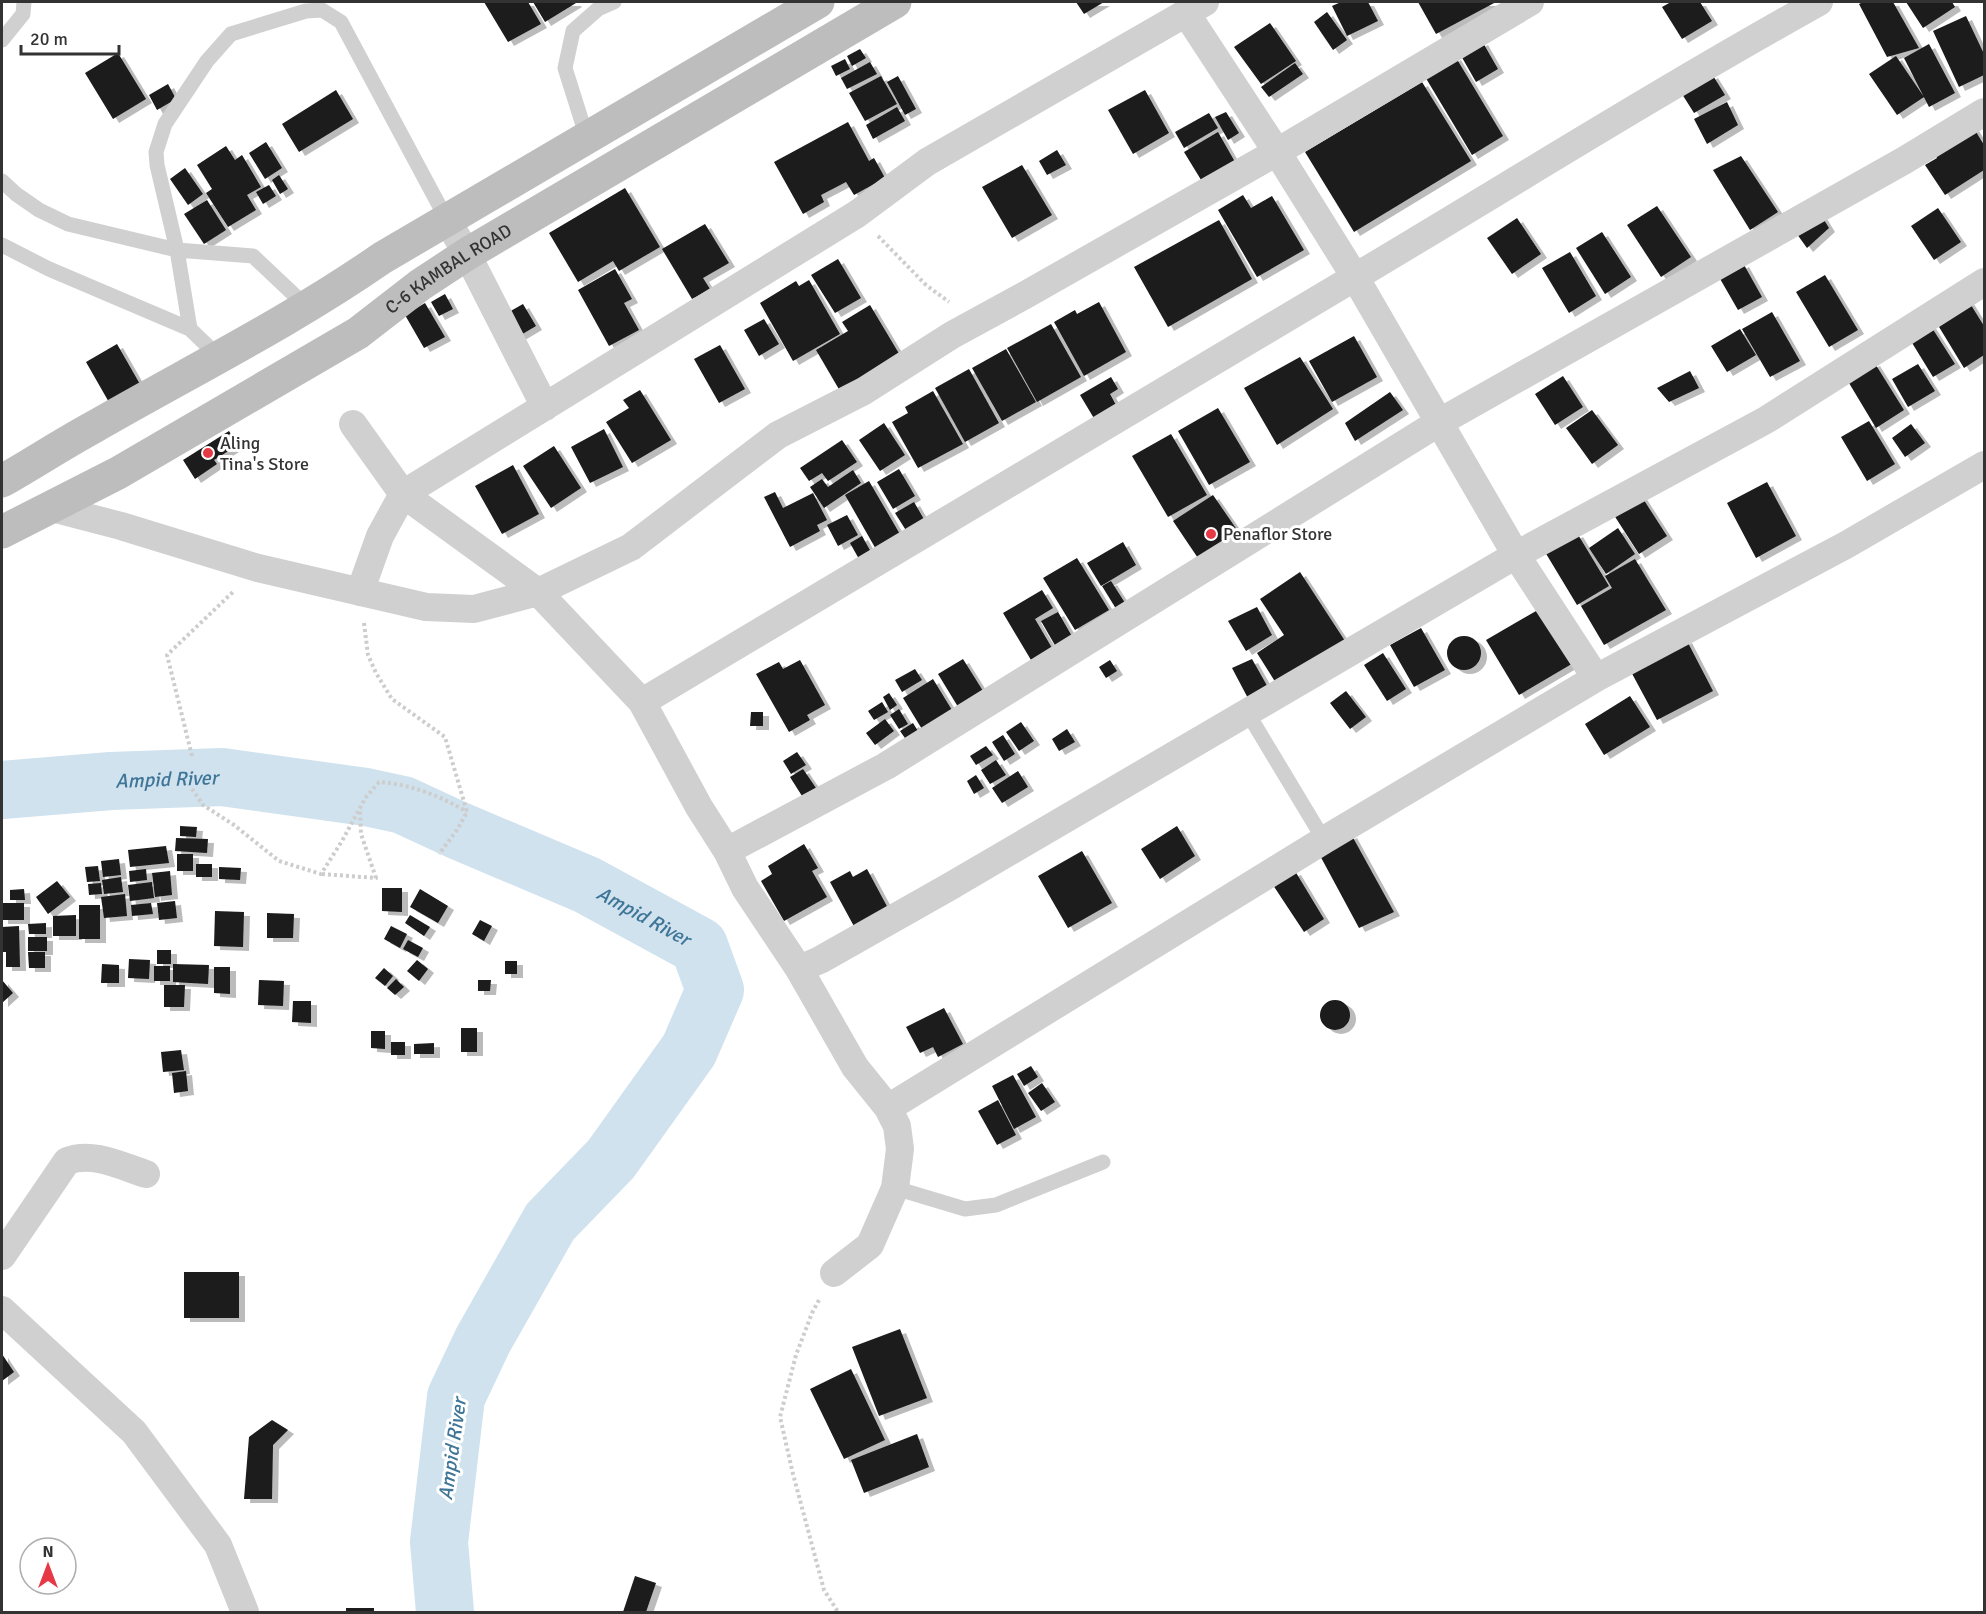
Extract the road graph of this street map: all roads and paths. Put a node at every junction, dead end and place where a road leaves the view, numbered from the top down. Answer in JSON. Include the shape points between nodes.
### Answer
{"nodes":[{"id":1,"x":24,"y":2,"type":"edge"},
{"id":2,"x":614,"y":2,"type":"edge"},
{"id":3,"x":818,"y":2,"type":"edge"},
{"id":4,"x":896,"y":2,"type":"edge"},
{"id":5,"x":1530,"y":2,"type":"edge"},
{"id":6,"x":1819,"y":2,"type":"edge"},
{"id":7,"x":1196,"y":7,"type":"edge"},
{"id":8,"x":2,"y":40,"type":"edge"},
{"id":9,"x":1984,"y":112,"type":"edge"},
{"id":10,"x":587,"y":138,"type":"junction"},
{"id":11,"x":1277,"y":152,"type":"junction"},
{"id":12,"x":2,"y":181,"type":"edge"},
{"id":13,"x":857,"y":214,"type":"junction"},
{"id":14,"x":447,"y":220,"type":"junction"},
{"id":15,"x":2,"y":245,"type":"edge"},
{"id":16,"x":177,"y":250,"type":"junction"},
{"id":17,"x":467,"y":254,"type":"junction"},
{"id":18,"x":1355,"y":277,"type":"junction"},
{"id":19,"x":1984,"y":282,"type":"edge"},
{"id":20,"x":307,"y":307,"type":"junction"},
{"id":21,"x":976,"y":322,"type":"junction"},
{"id":22,"x":190,"y":329,"type":"junction"},
{"id":23,"x":220,"y":358,"type":"junction"},
{"id":24,"x":545,"y":406,"type":"junction"},
{"id":25,"x":1438,"y":423,"type":"junction"},
{"id":26,"x":354,"y":424,"type":"dead end"},
{"id":27,"x":1984,"y":465,"type":"edge"},
{"id":28,"x":2,"y":481,"type":"edge"},
{"id":29,"x":403,"y":494,"type":"junction"},
{"id":30,"x":48,"y":507,"type":"junction"},
{"id":31,"x":2,"y":532,"type":"edge"},
{"id":32,"x":1516,"y":555,"type":"junction"},
{"id":33,"x":258,"y":568,"type":"junction"},
{"id":34,"x":360,"y":592,"type":"junction"},
{"id":35,"x":538,"y":592,"type":"junction"},
{"id":36,"x":1596,"y":678,"type":"junction"},
{"id":37,"x":642,"y":702,"type":"junction"},
{"id":38,"x":1247,"y":712,"type":"junction"},
{"id":39,"x":192,"y":756,"type":"dead end"},
{"id":40,"x":192,"y":789,"type":"dead end"},
{"id":41,"x":360,"y":808,"type":"junction"},
{"id":42,"x":467,"y":812,"type":"junction"},
{"id":43,"x":1324,"y":840,"type":"junction"},
{"id":44,"x":727,"y":851,"type":"junction"},
{"id":45,"x":439,"y":854,"type":"dead end"},
{"id":46,"x":321,"y":874,"type":"junction"},
{"id":47,"x":799,"y":969,"type":"junction"},
{"id":48,"x":888,"y":1108,"type":"junction"},
{"id":49,"x":1103,"y":1162,"type":"dead end"},
{"id":50,"x":146,"y":1174,"type":"dead end"},
{"id":51,"x":895,"y":1188,"type":"junction"},
{"id":52,"x":2,"y":1256,"type":"edge"},
{"id":53,"x":834,"y":1273,"type":"joint"},
{"id":54,"x":2,"y":1310,"type":"edge"},
{"id":55,"x":245,"y":1612,"type":"edge"},
{"id":56,"x":838,"y":1612,"type":"edge"}],
"edges":[{"from":1,"to":8,"type":"lane","via":[[23,14]]},
{"from":2,"to":10,"type":"lane","via":[[598,9],[573,31],[565,68]]},
{"from":3,"to":10,"type":"main road"},
{"from":4,"to":17,"type":"main road","name":"C-6 KAMBAL ROAD"},
{"from":5,"to":11,"type":"street"},
{"from":6,"to":18,"type":"street","via":[[1709,63]]},
{"from":7,"to":11,"type":"street"},
{"from":7,"to":13,"type":"street","via":[[927,162]]},
{"from":9,"to":25,"type":"street"},
{"from":10,"to":14,"type":"main road"},
{"from":11,"to":18,"type":"street"},
{"from":11,"to":21,"type":"street"},
{"from":12,"to":16,"type":"lane","via":[[39,210],[68,224]]},
{"from":13,"to":21,"type":"path","via":[[926,285]]},
{"from":13,"to":24,"type":"street"},
{"from":14,"to":16,"type":"lane","via":[[341,22],[322,10],[306,11],[231,34],[207,61],[165,124],[156,152]]},
{"from":14,"to":17,"type":"street"},
{"from":14,"to":20,"type":"main road"},
{"from":15,"to":22,"type":"lane"},
{"from":16,"to":20,"type":"lane","via":[[253,255]]},
{"from":16,"to":22,"type":"lane"},
{"from":17,"to":24,"type":"street"},
{"from":17,"to":30,"type":"main road","name":"C-6 KAMBAL ROAD","via":[[358,333],[118,473]]},
{"from":18,"to":25,"type":"street"},
{"from":18,"to":37,"type":"street"},
{"from":19,"to":32,"type":"street","via":[[1766,420]]},
{"from":20,"to":23,"type":"main road"},
{"from":21,"to":35,"type":"street","via":[[864,391],[778,435],[631,547]]},
{"from":22,"to":23,"type":"lane"},
{"from":23,"to":28,"type":"main road"},
{"from":24,"to":29,"type":"street"},
{"from":25,"to":32,"type":"street"},
{"from":25,"to":44,"type":"street","via":[[886,766]]},
{"from":26,"to":29,"type":"street"},
{"from":27,"to":36,"type":"street"},
{"from":29,"to":34,"type":"street","via":[[380,536]]},
{"from":29,"to":35,"type":"street"},
{"from":30,"to":31,"type":"main road","name":"C-6 KAMBAL ROAD"},
{"from":30,"to":33,"type":"street"},
{"from":32,"to":36,"type":"street"},
{"from":32,"to":38,"type":"street"},
{"from":33,"to":34,"type":"street"},
{"from":33,"to":39,"type":"path","via":[[167,655]]},
{"from":34,"to":35,"type":"street","via":[[426,607],[474,609]]},
{"from":34,"to":42,"type":"path","via":[[368,655],[376,673],[392,699],[445,737]]},
{"from":35,"to":37,"type":"street"},
{"from":36,"to":43,"type":"street"},
{"from":37,"to":44,"type":"street"},
{"from":38,"to":43,"type":"lane"},
{"from":38,"to":47,"type":"street","via":[[949,887]]},
{"from":40,"to":46,"type":"path","via":[[203,805],[279,861]]},
{"from":41,"to":42,"type":"path","via":[[379,782],[396,783],[448,800]]},
{"from":41,"to":46,"type":"path"},
{"from":41,"to":46,"type":"path","via":[[361,834],[376,878]]},
{"from":42,"to":45,"type":"path"},
{"from":43,"to":48,"type":"street"},
{"from":44,"to":47,"type":"street","via":[[745,888]]},
{"from":47,"to":48,"type":"street","via":[[855,1067]]},
{"from":48,"to":51,"type":"street","via":[[897,1126],[900,1149]]},
{"from":49,"to":51,"type":"lane","via":[[996,1205],[965,1209]]},
{"from":50,"to":52,"type":"street","via":[[90,1156],[67,1161]]},
{"from":51,"to":53,"type":"street","via":[[870,1245]]},
{"from":53,"to":56,"type":"path","via":[[812,1313],[796,1355],[780,1417],[824,1590]]},
{"from":54,"to":55,"type":"street","via":[[134,1432],[218,1545]]}]}
